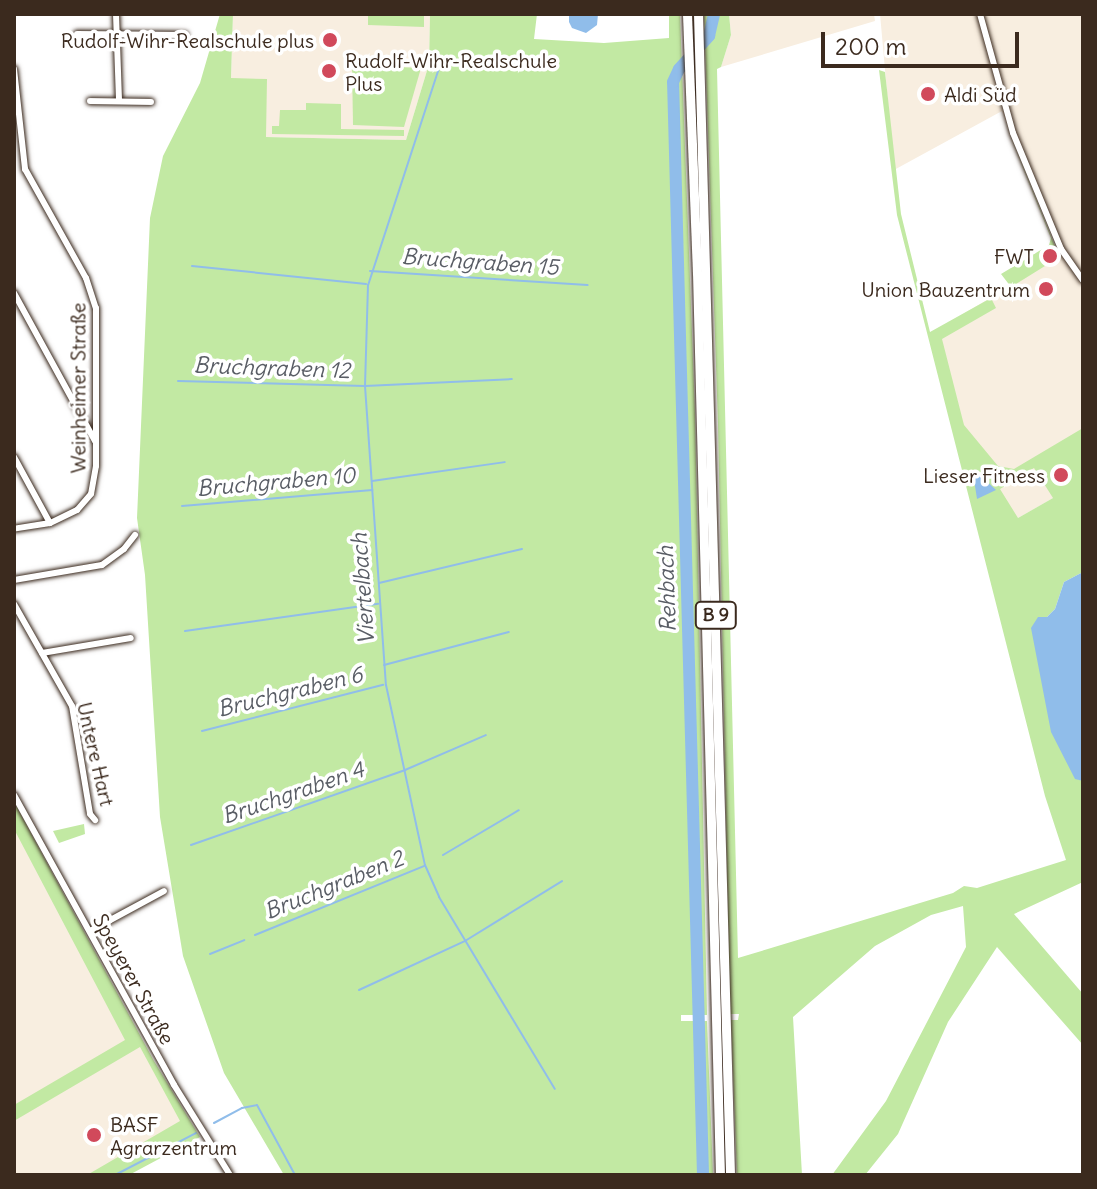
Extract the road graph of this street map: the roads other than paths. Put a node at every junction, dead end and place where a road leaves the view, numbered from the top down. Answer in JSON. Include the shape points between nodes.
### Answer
{"nodes":[{"id":1,"x":116,"y":14,"type":"edge"},
{"id":2,"x":687,"y":14,"type":"edge"},
{"id":3,"x":698,"y":14,"type":"edge"},
{"id":4,"x":980,"y":14,"type":"edge"},
{"id":5,"x":77,"y":34,"type":"dead end"},
{"id":6,"x":119,"y":34,"type":"junction"},
{"id":7,"x":185,"y":35,"type":"dead end"},
{"id":8,"x":14,"y":69,"type":"edge"},
{"id":9,"x":90,"y":101,"type":"dead end"},
{"id":10,"x":119,"y":101,"type":"junction"},
{"id":11,"x":151,"y":102,"type":"dead end"},
{"id":12,"x":25,"y":169,"type":"junction"},
{"id":13,"x":14,"y":170,"type":"edge"},
{"id":14,"x":1083,"y":280,"type":"edge"},
{"id":15,"x":14,"y":293,"type":"edge"},
{"id":16,"x":96,"y":442,"type":"junction"},
{"id":17,"x":14,"y":457,"type":"edge"},
{"id":18,"x":50,"y":523,"type":"junction"},
{"id":19,"x":14,"y":529,"type":"edge"},
{"id":20,"x":135,"y":535,"type":"dead end"},
{"id":21,"x":14,"y":580,"type":"edge"},
{"id":22,"x":14,"y":604,"type":"edge"},
{"id":23,"x":131,"y":638,"type":"dead end"},
{"id":24,"x":42,"y":653,"type":"junction"},
{"id":25,"x":14,"y":795,"type":"edge"},
{"id":26,"x":95,"y":820,"type":"dead end"},
{"id":27,"x":164,"y":891,"type":"dead end"},
{"id":28,"x":90,"y":931,"type":"junction"},
{"id":29,"x":230,"y":1175,"type":"edge"},
{"id":30,"x":720,"y":1175,"type":"edge"},
{"id":31,"x":730,"y":1175,"type":"edge"}],
"edges":[{"from":1,"to":6,"type":"street"},
{"from":2,"to":30,"type":"highway","number":"B 9"},
{"from":3,"to":31,"type":"highway","number":"B 9"},
{"from":4,"to":14,"type":"street","via":[[1013,133],[1061,249]]},
{"from":5,"to":6,"type":"street"},
{"from":6,"to":7,"type":"street"},
{"from":6,"to":10,"type":"street"},
{"from":8,"to":12,"type":"street","name":"Weinheimer Straße"},
{"from":9,"to":10,"type":"street"},
{"from":10,"to":11,"type":"street"},
{"from":12,"to":13,"type":"street"},
{"from":12,"to":16,"type":"street","name":"Weinheimer Straße","via":[[93,294]]},
{"from":15,"to":16,"type":"street"},
{"from":16,"to":18,"type":"street","name":"Weinheimer Straße","via":[[91,494],[77,510]]},
{"from":17,"to":18,"type":"street"},
{"from":18,"to":19,"type":"street","name":"Weinheimer Straße"},
{"from":20,"to":21,"type":"street","via":[[102,565]]},
{"from":22,"to":24,"type":"street","name":"Untere Hart"},
{"from":23,"to":24,"type":"street"},
{"from":24,"to":26,"type":"street","name":"Untere Hart","via":[[72,706]]},
{"from":25,"to":28,"type":"street","name":"Speyerer Straße"},
{"from":27,"to":28,"type":"street"},
{"from":28,"to":29,"type":"street","name":"Speyerer Straße"}]}
